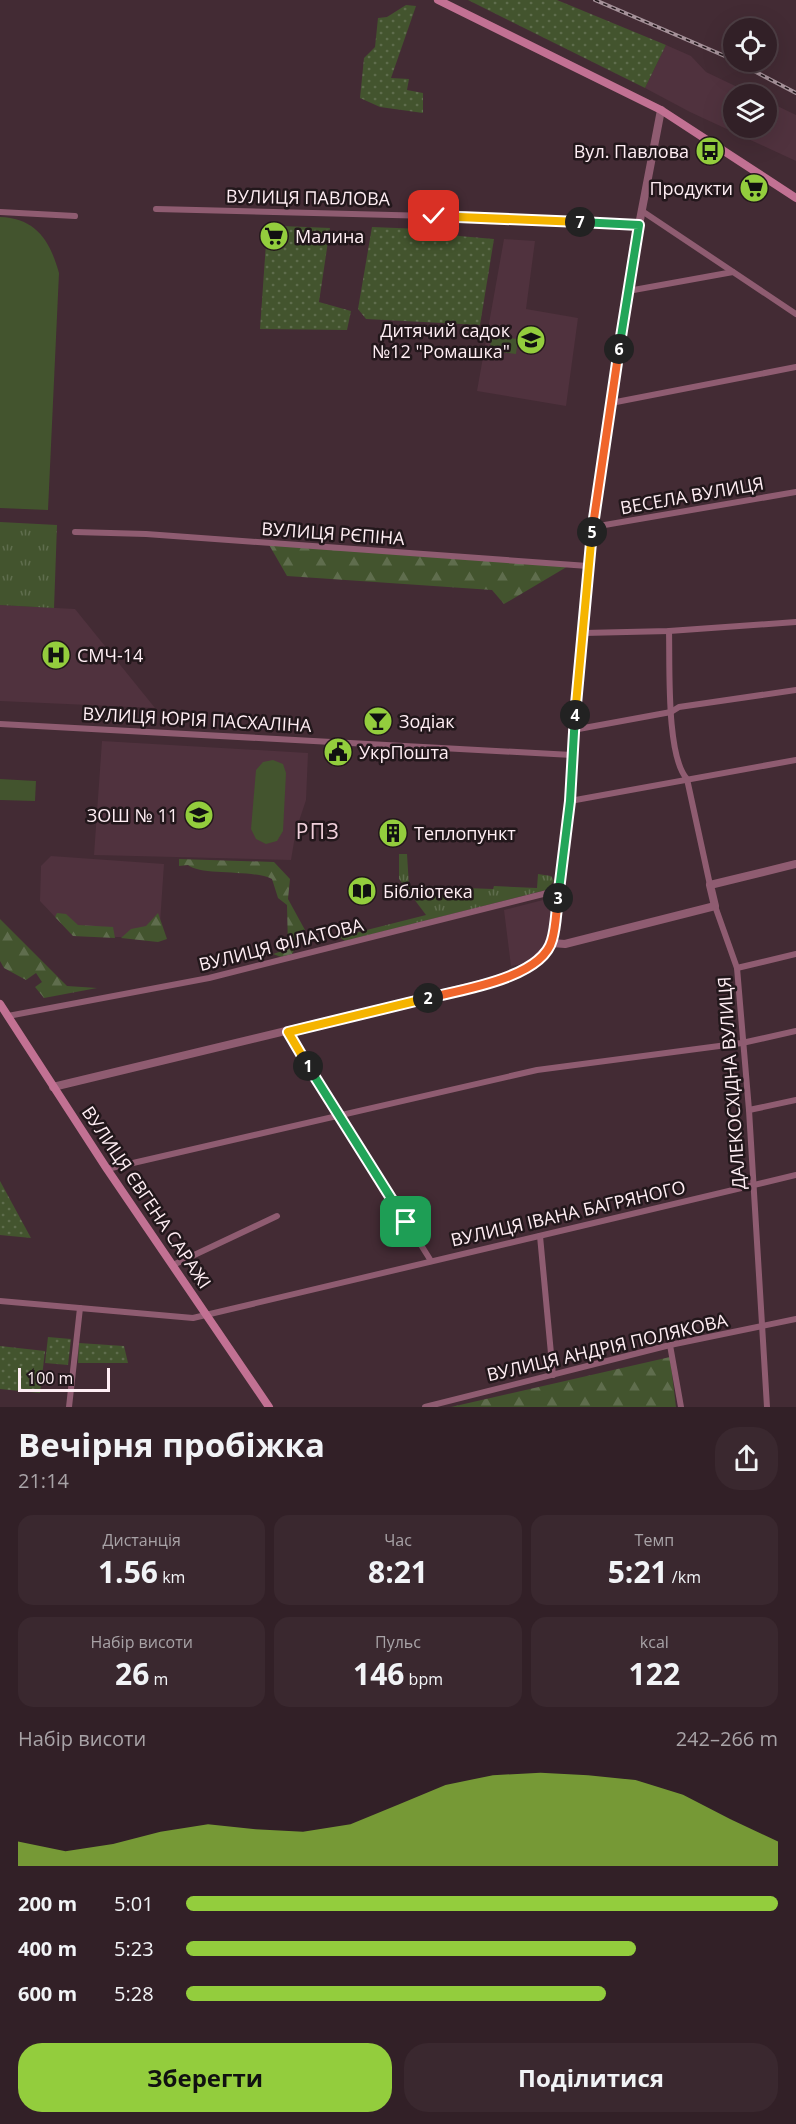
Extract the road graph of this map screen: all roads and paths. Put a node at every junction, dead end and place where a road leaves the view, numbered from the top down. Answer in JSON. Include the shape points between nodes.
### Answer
{"nodes":[{"id":1,"x":438,"y":0,"type":"edge"},
{"id":2,"x":661,"y":110,"type":"junction"},
{"id":3,"x":796,"y":198,"type":"edge"},
{"id":4,"x":156,"y":209,"type":"dead end"},
{"id":5,"x":642,"y":211,"type":"junction"},
{"id":6,"x":0,"y":212,"type":"edge"},
{"id":7,"x":75,"y":216,"type":"dead end"},
{"id":8,"x":639,"y":225,"type":"junction"},
{"id":9,"x":733,"y":272,"type":"junction"},
{"id":10,"x":628,"y":291,"type":"junction"},
{"id":11,"x":796,"y":314,"type":"edge"},
{"id":12,"x":796,"y":367,"type":"edge"},
{"id":13,"x":611,"y":403,"type":"junction"},
{"id":14,"x":796,"y":492,"type":"edge"},
{"id":15,"x":592,"y":527,"type":"junction"},
{"id":16,"x":75,"y":532,"type":"dead end"},
{"id":17,"x":588,"y":566,"type":"junction"},
{"id":18,"x":796,"y":622,"type":"edge"},
{"id":19,"x":669,"y":631,"type":"junction"},
{"id":20,"x":584,"y":633,"type":"junction"},
{"id":21,"x":796,"y":690,"type":"edge"},
{"id":22,"x":671,"y":712,"type":"junction"},
{"id":23,"x":0,"y":724,"type":"edge"},
{"id":24,"x":573,"y":730,"type":"junction"},
{"id":25,"x":572,"y":755,"type":"junction"},
{"id":26,"x":796,"y":760,"type":"edge"},
{"id":27,"x":687,"y":779,"type":"junction"},
{"id":28,"x":570,"y":801,"type":"junction"},
{"id":29,"x":796,"y":864,"type":"edge"},
{"id":30,"x":710,"y":885,"type":"junction"},
{"id":31,"x":559,"y":890,"type":"junction"},
{"id":32,"x":715,"y":906,"type":"junction"},
{"id":33,"x":552,"y":943,"type":"junction"},
{"id":34,"x":796,"y":954,"type":"edge"},
{"id":35,"x":737,"y":968,"type":"junction"},
{"id":36,"x":0,"y":1004,"type":"edge"},
{"id":37,"x":8,"y":1016,"type":"junction"},
{"id":38,"x":796,"y":1031,"type":"edge"},
{"id":39,"x":288,"y":1032,"type":"junction"},
{"id":40,"x":742,"y":1043,"type":"junction"},
{"id":41,"x":53,"y":1087,"type":"junction"},
{"id":42,"x":796,"y":1100,"type":"edge"},
{"id":43,"x":749,"y":1110,"type":"junction"},
{"id":44,"x":338,"y":1116,"type":"junction"},
{"id":45,"x":107,"y":1169,"type":"junction"},
{"id":46,"x":796,"y":1175,"type":"edge"},
{"id":47,"x":754,"y":1185,"type":"junction"},
{"id":48,"x":277,"y":1216,"type":"dead end"},
{"id":49,"x":540,"y":1236,"type":"junction"},
{"id":50,"x":431,"y":1261,"type":"junction"},
{"id":51,"x":173,"y":1265,"type":"junction"},
{"id":52,"x":0,"y":1301,"type":"edge"},
{"id":53,"x":80,"y":1308,"type":"junction"},
{"id":54,"x":207,"y":1315,"type":"junction"},
{"id":55,"x":796,"y":1319,"type":"edge"},
{"id":56,"x":764,"y":1327,"type":"junction"},
{"id":57,"x":670,"y":1345,"type":"junction"},
{"id":58,"x":553,"y":1375,"type":"junction"},
{"id":59,"x":69,"y":1407,"type":"edge"},
{"id":60,"x":269,"y":1407,"type":"edge"},
{"id":61,"x":425,"y":1407,"type":"edge"},
{"id":62,"x":681,"y":1407,"type":"edge"},
{"id":63,"x":767,"y":1407,"type":"edge"}],
"edges":[{"from":1,"to":2,"type":"main road"},
{"from":2,"to":3,"type":"main road"},
{"from":2,"to":5,"type":"street"},
{"from":4,"to":8,"type":"street","name":"ВУЛИЦЯ ПАВЛОВА"},
{"from":5,"to":8,"type":"street"},
{"from":5,"to":9,"type":"street"},
{"from":6,"to":7,"type":"street"},
{"from":8,"to":10,"type":"street"},
{"from":9,"to":10,"type":"street"},
{"from":9,"to":11,"type":"street"},
{"from":10,"to":13,"type":"street"},
{"from":12,"to":13,"type":"street"},
{"from":13,"to":15,"type":"street"},
{"from":14,"to":15,"type":"street","name":"ВЕСЕЛА ВУЛИЦЯ"},
{"from":15,"to":17,"type":"street"},
{"from":16,"to":17,"type":"street","name":"ВУЛИЦЯ РЄПІНА"},
{"from":17,"to":20,"type":"street"},
{"from":18,"to":19,"type":"street"},
{"from":19,"to":20,"type":"street"},
{"from":19,"to":22,"type":"street","name":"ДАЛЕКОСХІДНА ВУЛИЦЯ"},
{"from":20,"to":24,"type":"street"},
{"from":21,"to":22,"type":"street","via":[[680,707]]},
{"from":22,"to":24,"type":"street"},
{"from":22,"to":27,"type":"street","name":"ДАЛЕКОСХІДНА ВУЛИЦЯ","via":[[679,770]]},
{"from":23,"to":25,"type":"street","name":"ВУЛИЦЯ ЮРІЯ ПАСХАЛІНА"},
{"from":24,"to":25,"type":"street"},
{"from":25,"to":28,"type":"street"},
{"from":26,"to":27,"type":"street"},
{"from":27,"to":28,"type":"street"},
{"from":27,"to":30,"type":"street","name":"ДАЛЕКОСХІДНА ВУЛИЦЯ"},
{"from":28,"to":31,"type":"street"},
{"from":29,"to":30,"type":"street"},
{"from":30,"to":32,"type":"street","name":"ДАЛЕКОСХІДНА ВУЛИЦЯ"},
{"from":31,"to":33,"type":"street"},
{"from":31,"to":37,"type":"street","name":"ВУЛИЦЯ ФІЛАТОВА","via":[[209,978]]},
{"from":32,"to":33,"type":"street","via":[[565,944]]},
{"from":32,"to":35,"type":"street","name":"ДАЛЕКОСХІДНА ВУЛИЦЯ"},
{"from":33,"to":39,"type":"street","via":[[514,976]]},
{"from":34,"to":35,"type":"street"},
{"from":35,"to":40,"type":"street","name":"ДАЛЕКОСХІДНА ВУЛИЦЯ"},
{"from":36,"to":37,"type":"main road","name":"ВУЛИЦЯ ЄВГЕНА САРАЖІ"},
{"from":37,"to":41,"type":"main road","name":"ВУЛИЦЯ ЄВГЕНА САРАЖІ"},
{"from":38,"to":40,"type":"street"},
{"from":39,"to":41,"type":"street"},
{"from":39,"to":44,"type":"street"},
{"from":40,"to":43,"type":"street","name":"ДАЛЕКОСХІДНА ВУЛИЦЯ"},
{"from":40,"to":44,"type":"street","via":[[537,1070]]},
{"from":41,"to":45,"type":"main road","name":"ВУЛИЦЯ ЄВГЕНА САРАЖІ"},
{"from":42,"to":43,"type":"street"},
{"from":43,"to":47,"type":"street","name":"ДАЛЕКОСХІДНА ВУЛИЦЯ"},
{"from":44,"to":45,"type":"street"},
{"from":44,"to":50,"type":"street"},
{"from":45,"to":51,"type":"main road","name":"ВУЛИЦЯ ЄВГЕНА САРАЖІ"},
{"from":46,"to":47,"type":"street","name":"ВУЛИЦЯ ІВАНА БАГРЯНОГО"},
{"from":47,"to":49,"type":"street","name":"ВУЛИЦЯ ІВАНА БАГРЯНОГО"},
{"from":47,"to":56,"type":"street","name":"ДАЛЕКОСХІДНА ВУЛИЦЯ"},
{"from":48,"to":51,"type":"street"},
{"from":49,"to":50,"type":"street","name":"ВУЛИЦЯ ІВАНА БАГРЯНОГО"},
{"from":49,"to":58,"type":"street"},
{"from":50,"to":54,"type":"street","name":"ВУЛИЦЯ ІВАНА БАГРЯНОГО"},
{"from":51,"to":54,"type":"main road","name":"ВУЛИЦЯ ЄВГЕНА САРАЖІ"},
{"from":52,"to":53,"type":"street","name":"ВУЛИЦЯ ІВАНА БАГРЯНОГО"},
{"from":53,"to":54,"type":"street","name":"ВУЛИЦЯ ІВАНА БАГРЯНОГО","via":[[193,1318]]},
{"from":53,"to":59,"type":"street"},
{"from":54,"to":60,"type":"main road","name":"ВУЛИЦЯ ЄВГЕНА САРАЖІ"},
{"from":55,"to":56,"type":"street","name":"ВУЛИЦЯ АНДРІЯ ПОЛЯКОВА"},
{"from":56,"to":57,"type":"street","name":"ВУЛИЦЯ АНДРІЯ ПОЛЯКОВА"},
{"from":56,"to":63,"type":"street","name":"ДАЛЕКОСХІДНА ВУЛИЦЯ"},
{"from":57,"to":58,"type":"street","name":"ВУЛИЦЯ АНДРІЯ ПОЛЯКОВА"},
{"from":57,"to":62,"type":"street"},
{"from":58,"to":61,"type":"street","name":"ВУЛИЦЯ АНДРІЯ ПОЛЯКОВА"}]}
